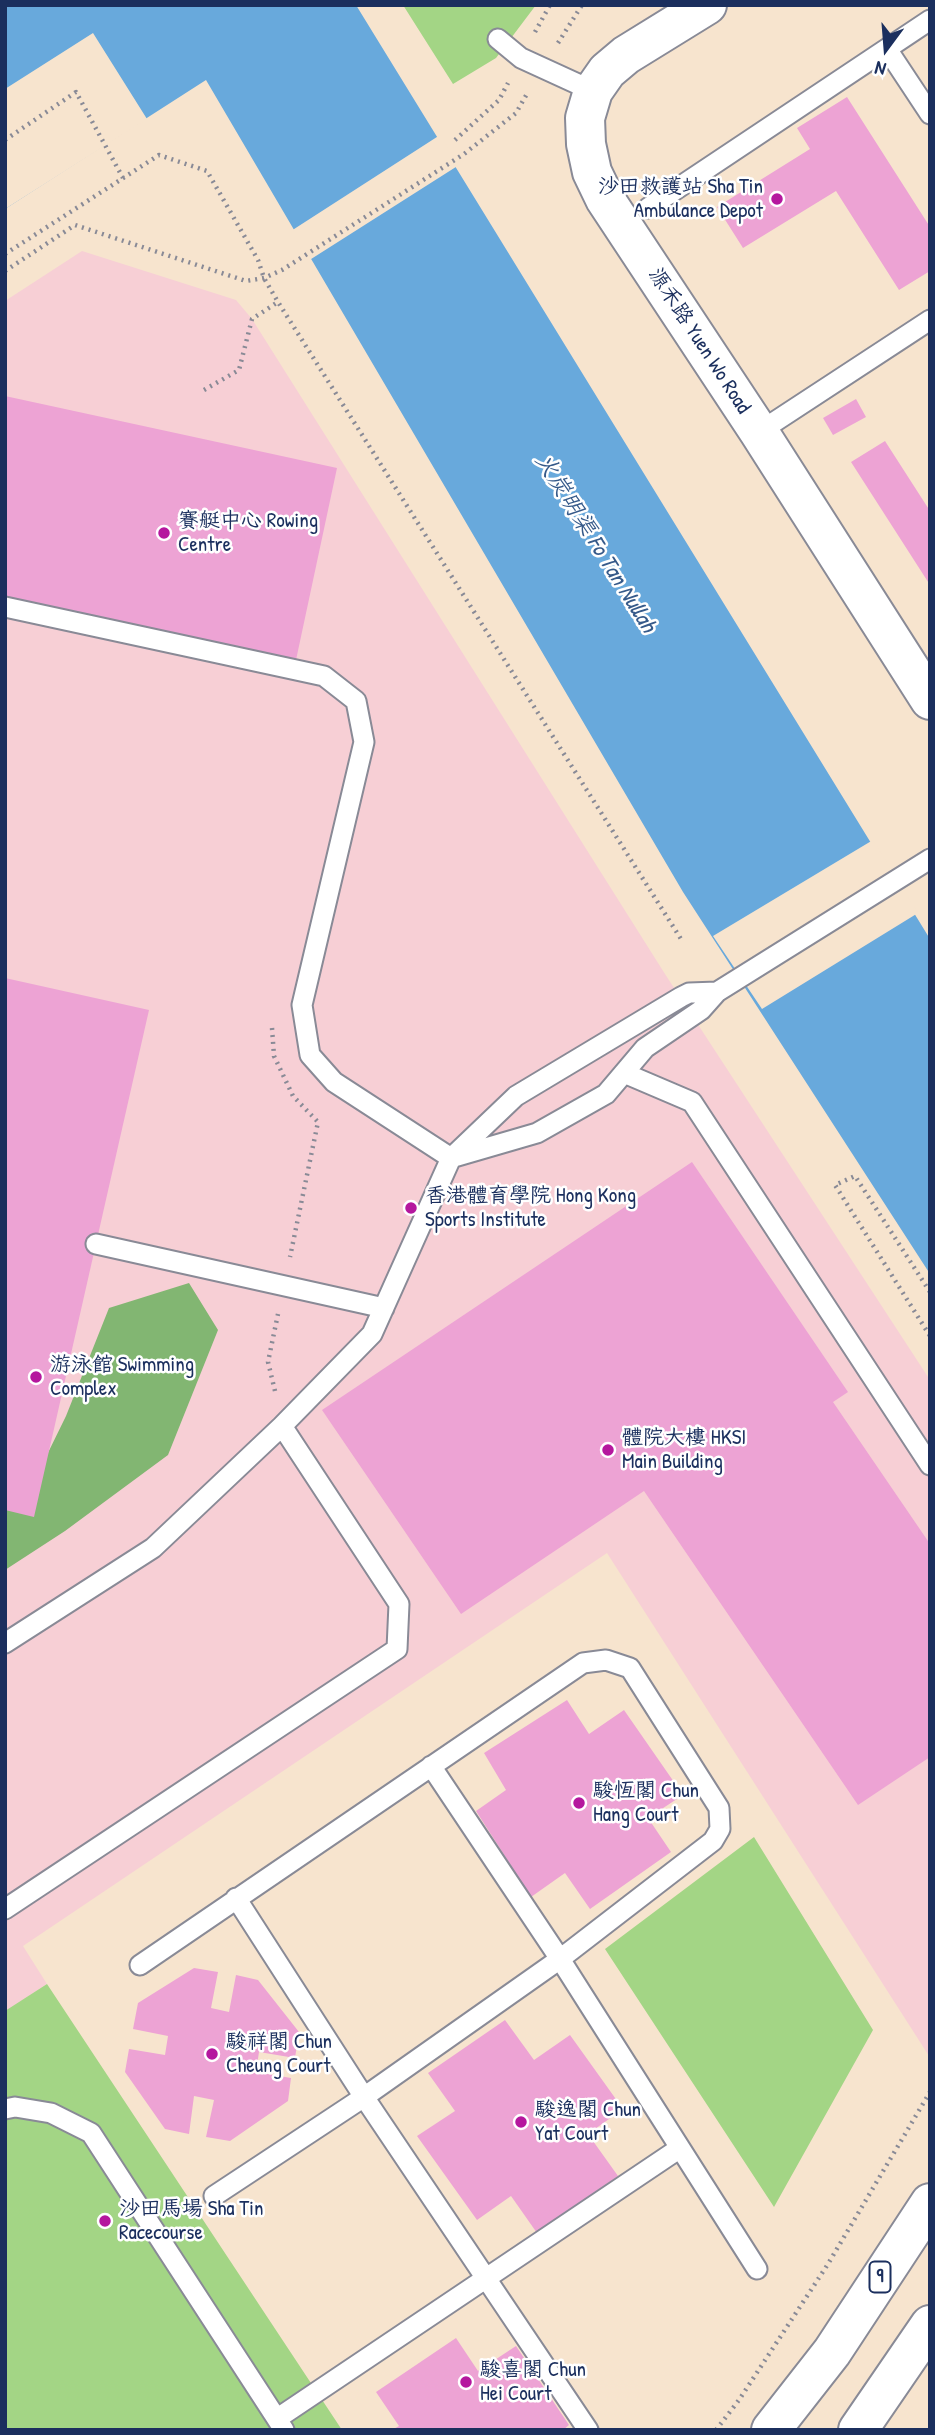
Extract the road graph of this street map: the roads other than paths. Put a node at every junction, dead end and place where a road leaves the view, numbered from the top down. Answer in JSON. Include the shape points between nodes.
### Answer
{"nodes":[{"id":1,"x":707,"y":5,"type":"edge"},
{"id":2,"x":930,"y":20,"type":"edge"},
{"id":3,"x":498,"y":39,"type":"dead end"},
{"id":4,"x":887,"y":49,"type":"junction"},
{"id":5,"x":593,"y":91,"type":"junction"},
{"id":6,"x":930,"y":114,"type":"edge"},
{"id":7,"x":648,"y":208,"type":"dead end"},
{"id":8,"x":930,"y":320,"type":"edge"},
{"id":9,"x":759,"y":432,"type":"junction"},
{"id":10,"x":5,"y":607,"type":"edge"},
{"id":11,"x":930,"y":700,"type":"edge"},
{"id":12,"x":930,"y":859,"type":"edge"},
{"id":13,"x":717,"y":992,"type":"junction"},
{"id":14,"x":624,"y":1073,"type":"junction"},
{"id":15,"x":451,"y":1158,"type":"junction"},
{"id":16,"x":96,"y":1244,"type":"dead end"},
{"id":17,"x":384,"y":1308,"type":"junction"},
{"id":18,"x":282,"y":1426,"type":"junction"},
{"id":19,"x":930,"y":1465,"type":"edge"},
{"id":20,"x":5,"y":1643,"type":"edge"},
{"id":21,"x":431,"y":1766,"type":"junction"},
{"id":22,"x":236,"y":1898,"type":"junction"},
{"id":23,"x":5,"y":1909,"type":"edge"},
{"id":24,"x":560,"y":1959,"type":"junction"},
{"id":25,"x":140,"y":1965,"type":"dead end"},
{"id":26,"x":364,"y":2097,"type":"junction"},
{"id":27,"x":5,"y":2109,"type":"edge"},
{"id":28,"x":680,"y":2148,"type":"junction"},
{"id":29,"x":214,"y":2196,"type":"dead end"},
{"id":30,"x":930,"y":2203,"type":"edge"},
{"id":31,"x":757,"y":2269,"type":"dead end"},
{"id":32,"x":486,"y":2276,"type":"junction"},
{"id":33,"x":930,"y":2325,"type":"edge"},
{"id":34,"x":281,"y":2424,"type":"edge"},
{"id":35,"x":588,"y":2430,"type":"edge"},
{"id":36,"x":771,"y":2430,"type":"edge"},
{"id":37,"x":858,"y":2430,"type":"edge"}],
"edges":[{"from":1,"to":5,"type":"main road","name":"源禾路 Yuen Wo Road","via":[[626,55]]},
{"from":2,"to":4,"type":"lane"},
{"from":3,"to":5,"type":"lane","via":[[522,58]]},
{"from":4,"to":6,"type":"lane"},
{"from":4,"to":7,"type":"lane"},
{"from":5,"to":9,"type":"main road","name":"源禾路 Yuen Wo Road","via":[[585,118],[586,144],[600,190]]},
{"from":8,"to":9,"type":"lane"},
{"from":9,"to":11,"type":"main road","name":"源禾路 Yuen Wo Road"},
{"from":10,"to":15,"type":"lane","via":[[324,676],[356,701],[364,742],[302,1004],[310,1055],[334,1082]]},
{"from":12,"to":13,"type":"lane"},
{"from":13,"to":14,"type":"lane","via":[[701,1010],[645,1048]]},
{"from":13,"to":15,"type":"lane","via":[[681,997],[516,1096]]},
{"from":14,"to":15,"type":"lane","via":[[606,1094],[537,1133]]},
{"from":14,"to":19,"type":"lane","via":[[692,1102]]},
{"from":15,"to":17,"type":"lane"},
{"from":16,"to":17,"type":"lane"},
{"from":17,"to":18,"type":"lane","via":[[372,1334]]},
{"from":18,"to":20,"type":"lane","via":[[153,1548]]},
{"from":18,"to":23,"type":"lane","via":[[399,1604],[397,1649]]},
{"from":21,"to":22,"type":"lane"},
{"from":21,"to":24,"type":"lane"},
{"from":21,"to":24,"type":"lane","via":[[583,1663],[606,1660],[630,1668],[719,1808],[720,1829],[713,1841]]},
{"from":22,"to":25,"type":"lane"},
{"from":22,"to":26,"type":"lane"},
{"from":24,"to":26,"type":"lane"},
{"from":24,"to":28,"type":"lane"},
{"from":26,"to":29,"type":"lane"},
{"from":26,"to":32,"type":"lane"},
{"from":27,"to":34,"type":"lane","via":[[51,2113],[91,2133]]},
{"from":28,"to":31,"type":"lane"},
{"from":28,"to":32,"type":"lane"},
{"from":30,"to":36,"type":"main road","number":"9","via":[[832,2352]]},
{"from":32,"to":34,"type":"lane"},
{"from":32,"to":35,"type":"lane"},
{"from":33,"to":37,"type":"main road"}]}
